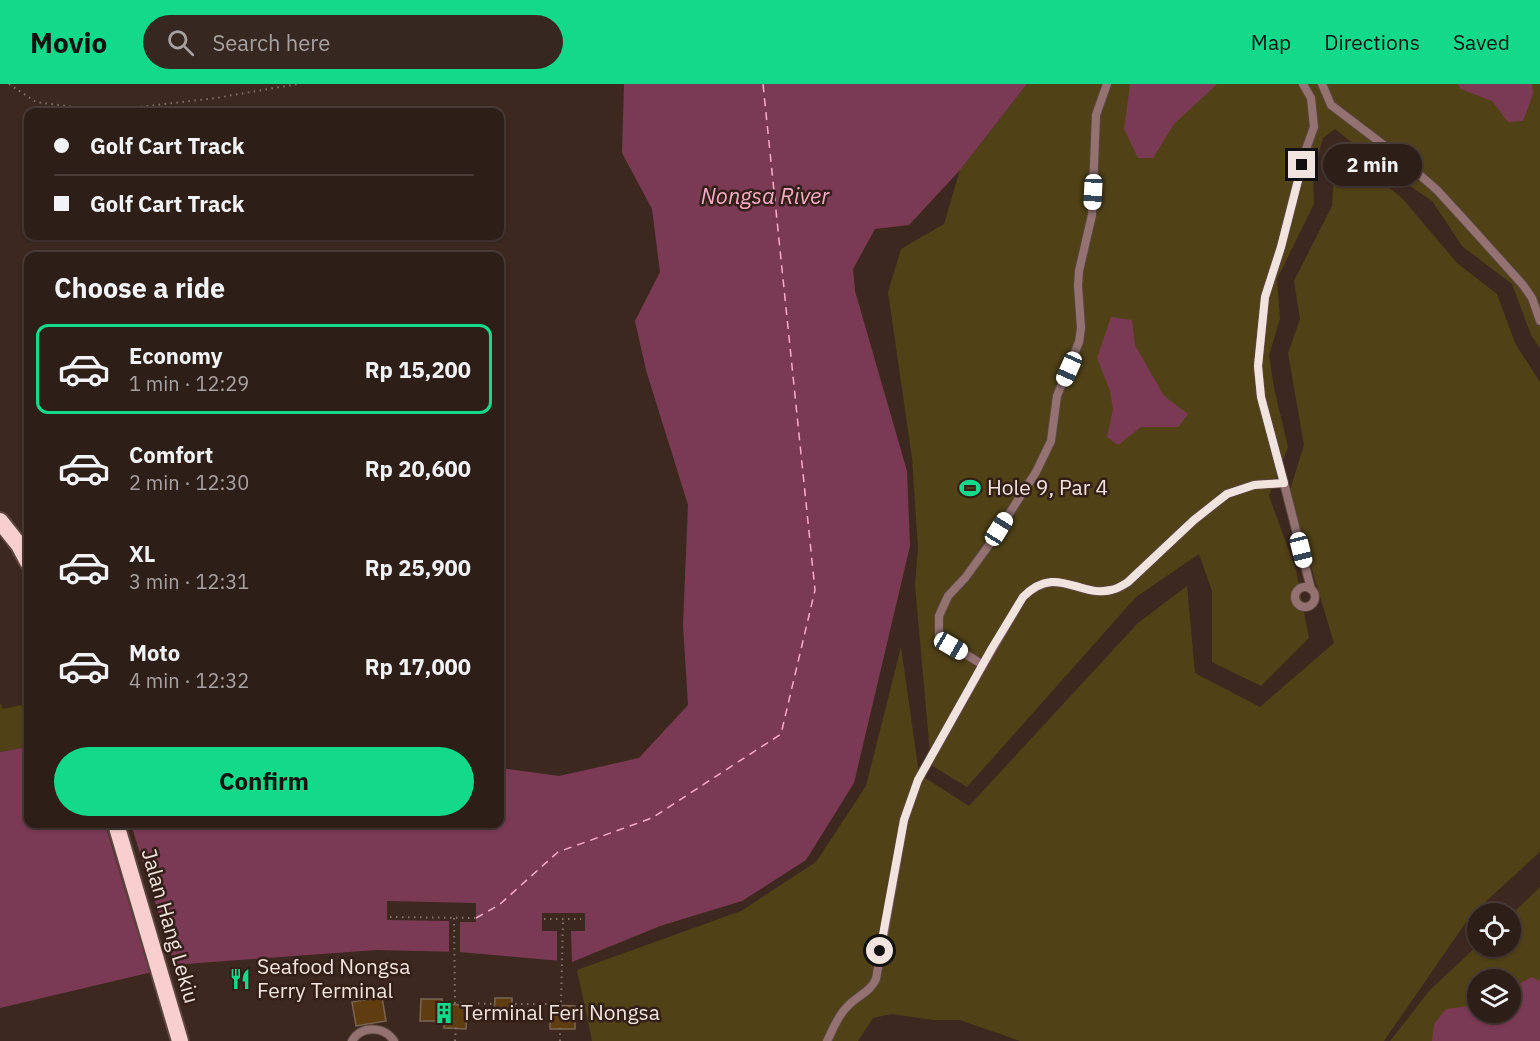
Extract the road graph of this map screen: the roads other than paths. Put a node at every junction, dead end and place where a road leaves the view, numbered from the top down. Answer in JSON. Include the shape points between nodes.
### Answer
{"nodes":[{"id":1,"x":1107,"y":84,"type":"edge"},
{"id":2,"x":1303,"y":84,"type":"edge"},
{"id":3,"x":1322,"y":84,"type":"edge"},
{"id":4,"x":1540,"y":321,"type":"edge"},
{"id":5,"x":1284,"y":483,"type":"junction"},
{"id":6,"x":0,"y":521,"type":"edge"},
{"id":7,"x":24,"y":554,"type":"edge"},
{"id":8,"x":1311,"y":590,"type":"dead end"},
{"id":9,"x":983,"y":664,"type":"junction"},
{"id":10,"x":117,"y":828,"type":"edge"},
{"id":11,"x":180,"y":1041,"type":"edge"},
{"id":12,"x":352,"y":1041,"type":"edge"},
{"id":13,"x":394,"y":1041,"type":"edge"},
{"id":14,"x":827,"y":1041,"type":"edge"}],
"edges":[{"from":1,"to":9,"type":"lane","via":[[1096,115],[1092,215],[1079,271],[1079,342],[1057,396],[1052,441],[989,545],[948,596],[939,616],[939,635],[943,640]]},
{"from":2,"to":5,"type":"lane","via":[[1311,98],[1314,127],[1265,297],[1258,366],[1261,397]]},
{"from":3,"to":4,"type":"lane","via":[[1331,105],[1398,156],[1461,216],[1523,285]]},
{"from":5,"to":8,"type":"lane"},
{"from":5,"to":9,"type":"lane","via":[[1254,485],[1227,494],[1119,588],[1096,591],[1056,582],[1030,591]]},
{"from":6,"to":7,"type":"highway"},
{"from":9,"to":14,"type":"lane","via":[[918,780],[904,820],[876,979],[872,988],[845,1008]]},
{"from":10,"to":11,"type":"highway","name":"Jalan Hang Lekiu"},
{"from":12,"to":13,"type":"lane","via":[[364,1031],[374,1029]]}]}
